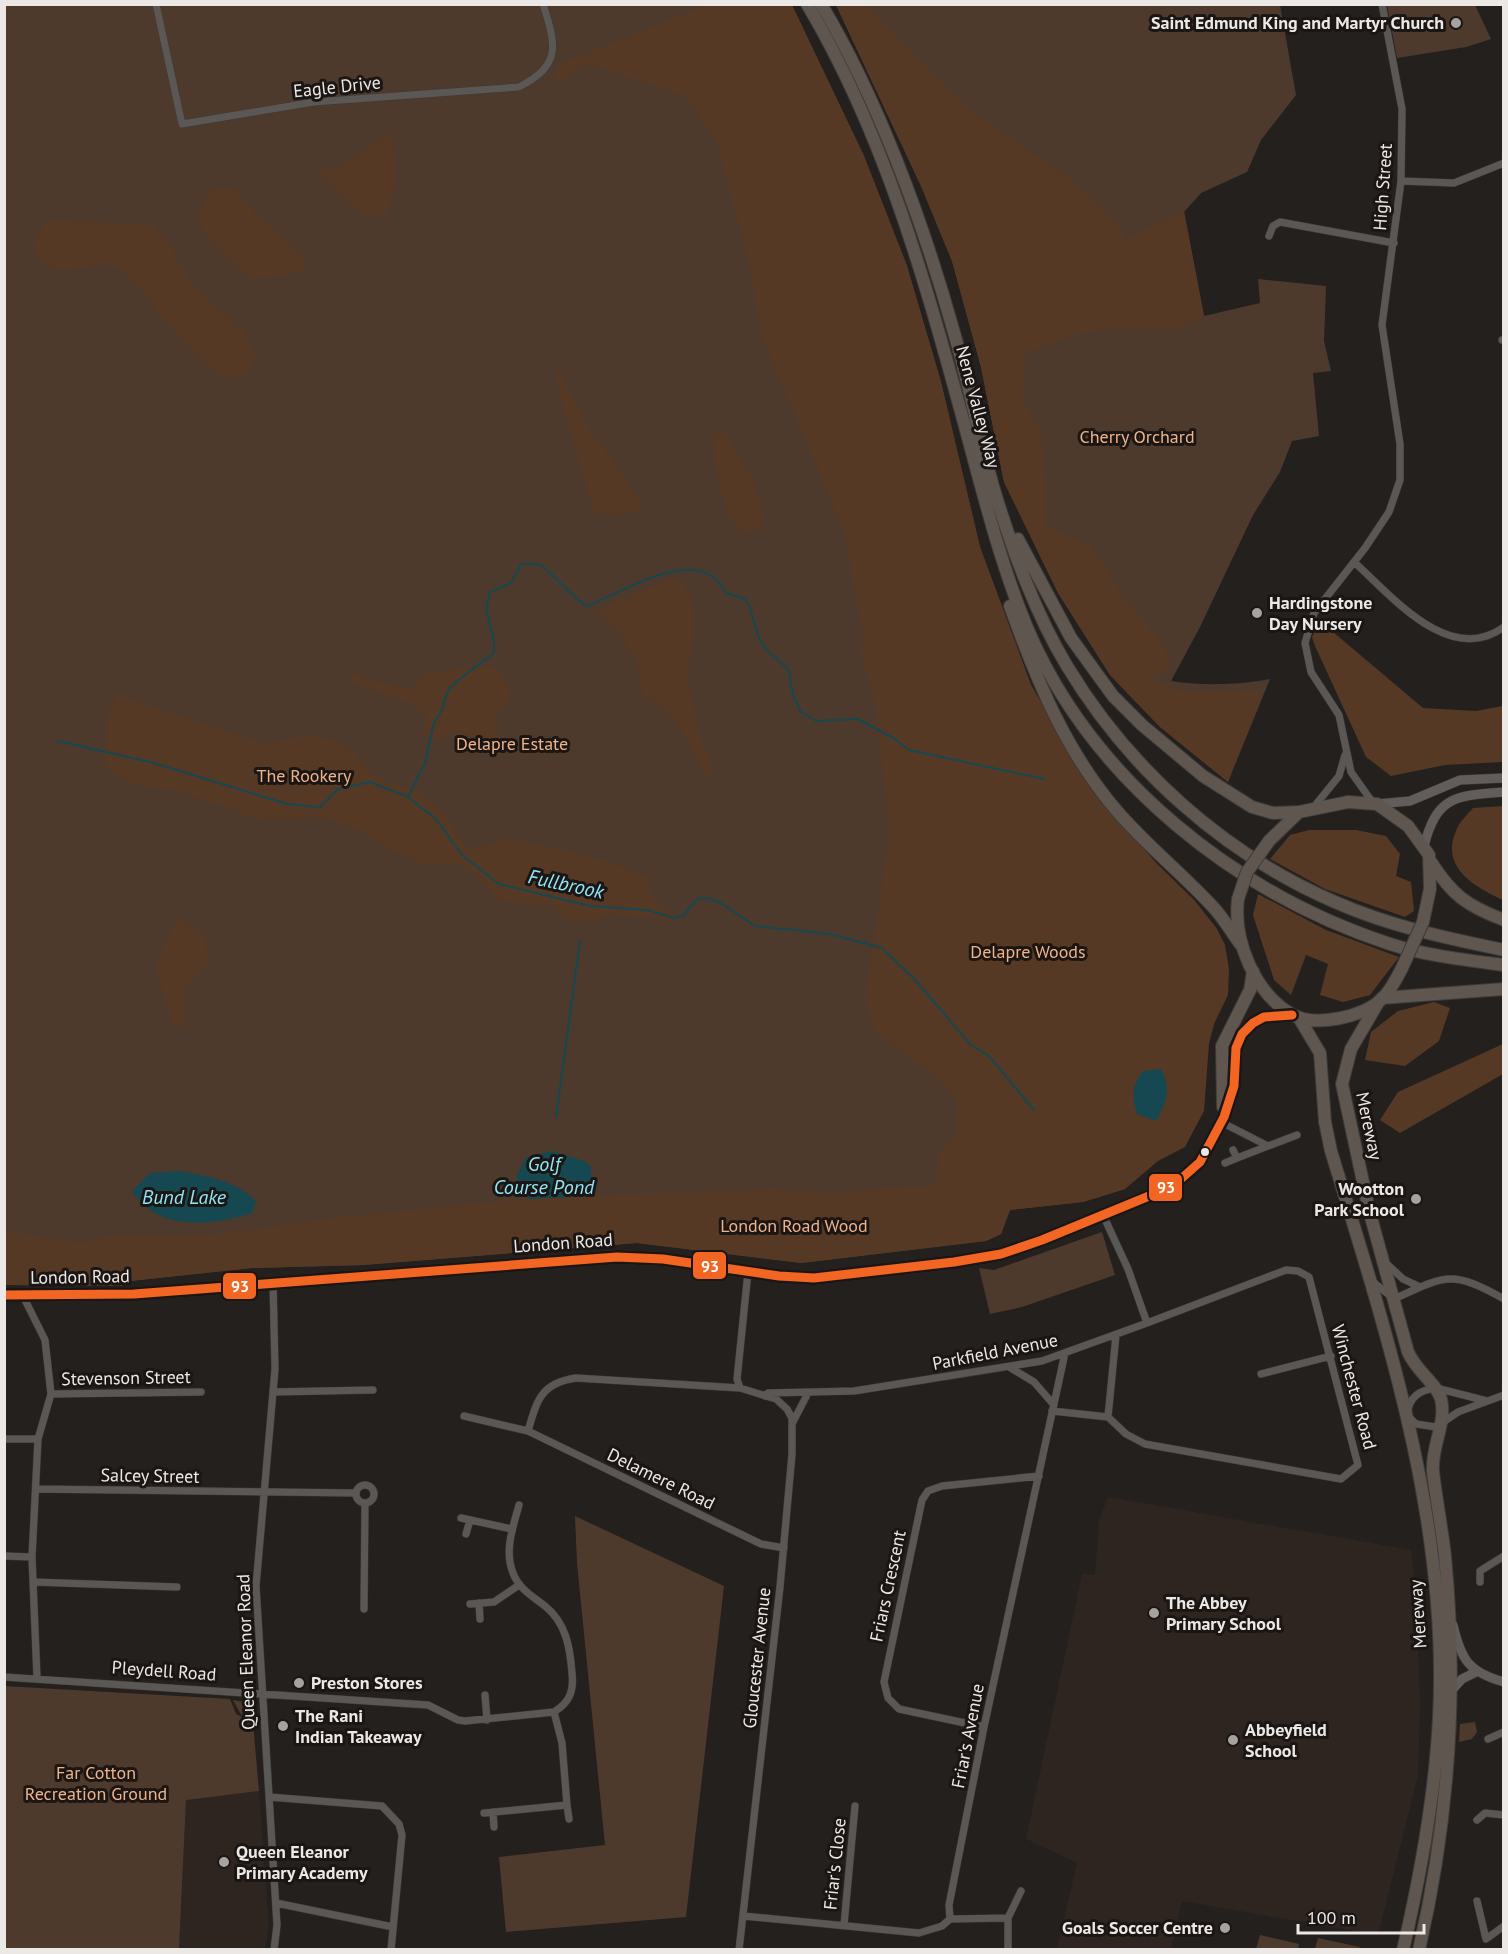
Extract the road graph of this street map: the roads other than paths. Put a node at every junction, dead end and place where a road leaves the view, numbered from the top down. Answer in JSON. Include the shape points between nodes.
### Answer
{"nodes":[{"id":1,"x":156,"y":4,"type":"edge"},
{"id":2,"x":543,"y":4,"type":"edge"},
{"id":3,"x":807,"y":4,"type":"edge"},
{"id":4,"x":821,"y":4,"type":"edge"},
{"id":5,"x":1382,"y":4,"type":"edge"},
{"id":6,"x":1503,"y":163,"type":"edge"},
{"id":7,"x":1401,"y":181,"type":"junction"},
{"id":8,"x":1269,"y":236,"type":"dead end"},
{"id":9,"x":1394,"y":243,"type":"junction"},
{"id":10,"x":965,"y":426,"type":"junction"},
{"id":11,"x":995,"y":492,"type":"junction"},
{"id":12,"x":1354,"y":562,"type":"junction"},
{"id":13,"x":1503,"y":627,"type":"edge"},
{"id":14,"x":1346,"y":748,"type":"junction"},
{"id":15,"x":1503,"y":778,"type":"edge"},
{"id":16,"x":1503,"y":792,"type":"edge"},
{"id":17,"x":1375,"y":804,"type":"junction"},
{"id":18,"x":1313,"y":808,"type":"junction"},
{"id":19,"x":1299,"y":812,"type":"junction"},
{"id":20,"x":1424,"y":846,"type":"junction"},
{"id":21,"x":1430,"y":861,"type":"junction"},
{"id":22,"x":1503,"y":920,"type":"edge"},
{"id":23,"x":1241,"y":945,"type":"junction"},
{"id":24,"x":1503,"y":950,"type":"edge"},
{"id":25,"x":1503,"y":965,"type":"edge"},
{"id":26,"x":1253,"y":971,"type":"junction"},
{"id":27,"x":1503,"y":989,"type":"edge"},
{"id":28,"x":1381,"y":1000,"type":"junction"},
{"id":29,"x":1295,"y":1016,"type":"junction"},
{"id":30,"x":1223,"y":1120,"type":"junction"},
{"id":31,"x":1297,"y":1135,"type":"dead end"},
{"id":32,"x":1268,"y":1146,"type":"junction"},
{"id":33,"x":1233,"y":1150,"type":"dead end"},
{"id":34,"x":1237,"y":1158,"type":"junction"},
{"id":35,"x":1225,"y":1163,"type":"dead end"},
{"id":36,"x":1103,"y":1215,"type":"junction"},
{"id":37,"x":1379,"y":1246,"type":"junction"},
{"id":38,"x":748,"y":1272,"type":"junction"},
{"id":39,"x":1370,"y":1280,"type":"junction"},
{"id":40,"x":273,"y":1281,"type":"junction"},
{"id":41,"x":1420,"y":1287,"type":"junction"},
{"id":42,"x":4,"y":1295,"type":"edge"},
{"id":43,"x":23,"y":1296,"type":"junction"},
{"id":44,"x":1394,"y":1299,"type":"junction"},
{"id":45,"x":1503,"y":1299,"type":"edge"},
{"id":46,"x":1147,"y":1323,"type":"junction"},
{"id":47,"x":1116,"y":1335,"type":"junction"},
{"id":48,"x":1065,"y":1353,"type":"junction"},
{"id":49,"x":1331,"y":1356,"type":"junction"},
{"id":50,"x":1009,"y":1367,"type":"junction"},
{"id":51,"x":1261,"y":1374,"type":"dead end"},
{"id":52,"x":740,"y":1388,"type":"junction"},
{"id":53,"x":1436,"y":1388,"type":"junction"},
{"id":54,"x":373,"y":1390,"type":"dead end"},
{"id":55,"x":201,"y":1392,"type":"dead end"},
{"id":56,"x":273,"y":1392,"type":"junction"},
{"id":57,"x":808,"y":1393,"type":"junction"},
{"id":58,"x":51,"y":1394,"type":"junction"},
{"id":59,"x":1503,"y":1395,"type":"edge"},
{"id":60,"x":765,"y":1396,"type":"junction"},
{"id":61,"x":1487,"y":1401,"type":"junction"},
{"id":62,"x":1053,"y":1408,"type":"junction"},
{"id":63,"x":1407,"y":1415,"type":"junction"},
{"id":64,"x":464,"y":1416,"type":"dead end"},
{"id":65,"x":1108,"y":1417,"type":"junction"},
{"id":66,"x":793,"y":1422,"type":"junction"},
{"id":67,"x":1441,"y":1424,"type":"junction"},
{"id":68,"x":528,"y":1431,"type":"junction"},
{"id":69,"x":4,"y":1439,"type":"edge"},
{"id":70,"x":38,"y":1439,"type":"junction"},
{"id":71,"x":1039,"y":1476,"type":"junction"},
{"id":72,"x":36,"y":1489,"type":"junction"},
{"id":73,"x":264,"y":1492,"type":"junction"},
{"id":74,"x":356,"y":1493,"type":"junction"},
{"id":75,"x":365,"y":1503,"type":"junction"},
{"id":76,"x":519,"y":1505,"type":"dead end"},
{"id":77,"x":461,"y":1518,"type":"dead end"},
{"id":78,"x":470,"y":1520,"type":"junction"},
{"id":79,"x":512,"y":1529,"type":"junction"},
{"id":80,"x":466,"y":1534,"type":"dead end"},
{"id":81,"x":784,"y":1548,"type":"junction"},
{"id":82,"x":4,"y":1556,"type":"edge"},
{"id":83,"x":1503,"y":1556,"type":"edge"},
{"id":84,"x":32,"y":1557,"type":"junction"},
{"id":85,"x":33,"y":1582,"type":"junction"},
{"id":86,"x":1480,"y":1582,"type":"dead end"},
{"id":87,"x":519,"y":1585,"type":"junction"},
{"id":88,"x":177,"y":1587,"type":"dead end"},
{"id":89,"x":1447,"y":1596,"type":"junction"},
{"id":90,"x":479,"y":1603,"type":"junction"},
{"id":91,"x":470,"y":1604,"type":"dead end"},
{"id":92,"x":364,"y":1609,"type":"dead end"},
{"id":93,"x":480,"y":1619,"type":"dead end"},
{"id":94,"x":1476,"y":1672,"type":"junction"},
{"id":95,"x":4,"y":1677,"type":"edge"},
{"id":96,"x":37,"y":1678,"type":"junction"},
{"id":97,"x":1503,"y":1682,"type":"edge"},
{"id":98,"x":1452,"y":1690,"type":"junction"},
{"id":99,"x":261,"y":1693,"type":"junction"},
{"id":100,"x":485,"y":1695,"type":"dead end"},
{"id":101,"x":554,"y":1712,"type":"junction"},
{"id":102,"x":487,"y":1720,"type":"junction"},
{"id":103,"x":984,"y":1727,"type":"junction"},
{"id":104,"x":1503,"y":1732,"type":"edge"},
{"id":105,"x":1488,"y":1739,"type":"dead end"},
{"id":106,"x":269,"y":1797,"type":"junction"},
{"id":107,"x":567,"y":1805,"type":"junction"},
{"id":108,"x":855,"y":1806,"type":"dead end"},
{"id":109,"x":493,"y":1812,"type":"junction"},
{"id":110,"x":484,"y":1813,"type":"dead end"},
{"id":111,"x":1503,"y":1815,"type":"edge"},
{"id":112,"x":569,"y":1819,"type":"dead end"},
{"id":113,"x":1477,"y":1820,"type":"dead end"},
{"id":114,"x":494,"y":1827,"type":"dead end"},
{"id":115,"x":1021,"y":1892,"type":"dead end"},
{"id":116,"x":1478,"y":1901,"type":"dead end"},
{"id":117,"x":276,"y":1903,"type":"junction"},
{"id":118,"x":743,"y":1916,"type":"junction"},
{"id":119,"x":1008,"y":1918,"type":"junction"},
{"id":120,"x":950,"y":1919,"type":"junction"},
{"id":121,"x":844,"y":1925,"type":"junction"},
{"id":122,"x":1503,"y":1926,"type":"edge"},
{"id":123,"x":393,"y":1927,"type":"junction"},
{"id":124,"x":274,"y":1950,"type":"edge"},
{"id":125,"x":390,"y":1950,"type":"edge"},
{"id":126,"x":739,"y":1950,"type":"edge"},
{"id":127,"x":1008,"y":1950,"type":"edge"},
{"id":128,"x":1403,"y":1950,"type":"edge"},
{"id":129,"x":1419,"y":1950,"type":"edge"}],
"edges":[{"from":1,"to":2,"type":"street","name":"Eagle Drive","via":[[182,124],[314,102],[519,87],[541,72],[554,48]]},
{"from":3,"to":10,"type":"highway","name":"Nene Valley Way","via":[[893,185]]},
{"from":4,"to":11,"type":"highway","name":"Nene Valley Way","via":[[871,103],[904,182],[953,327]]},
{"from":5,"to":7,"type":"street","name":"High Street","via":[[1402,110]]},
{"from":6,"to":7,"type":"street","via":[[1454,183]]},
{"from":7,"to":9,"type":"street","name":"High Street"},
{"from":8,"to":9,"type":"street","via":[[1273,226],[1280,222]]},
{"from":9,"to":12,"type":"street","name":"High Street","via":[[1382,325],[1400,444],[1400,480],[1389,512]]},
{"from":10,"to":23,"type":"highway","via":[[979,506],[1035,676],[1054,714],[1115,809],[1215,910]]},
{"from":10,"to":25,"type":"highway","name":"Nene Valley Way","via":[[1004,567],[1029,632],[1069,704],[1127,778],[1210,852],[1260,886],[1306,910],[1392,945]]},
{"from":11,"to":19,"type":"highway","via":[[1071,638],[1113,696],[1161,742],[1232,795],[1273,813]]},
{"from":11,"to":24,"type":"highway","name":"Nene Valley Way","via":[[1044,623],[1065,664],[1111,729],[1161,785],[1223,838],[1272,871],[1335,902],[1436,936]]},
{"from":12,"to":13,"type":"street","via":[[1438,633],[1462,639],[1484,636]]},
{"from":12,"to":14,"type":"street","name":"High Street","via":[[1314,614],[1305,643],[1307,662],[1339,716]]},
{"from":14,"to":17,"type":"street","name":"High Street","via":[[1351,772]]},
{"from":14,"to":18,"type":"street","via":[[1339,776]]},
{"from":15,"to":17,"type":"main road","via":[[1460,780],[1410,801]]},
{"from":16,"to":20,"type":"main road","via":[[1452,799],[1434,815]]},
{"from":17,"to":18,"type":"highway","via":[[1348,802]]},
{"from":17,"to":20,"type":"highway","via":[[1408,826]]},
{"from":18,"to":19,"type":"highway"},
{"from":19,"to":23,"type":"highway","bridge":true,"via":[[1269,841],[1247,872],[1236,914]]},
{"from":20,"to":21,"type":"highway"},
{"from":21,"to":22,"type":"highway","via":[[1460,899]]},
{"from":21,"to":28,"type":"highway","bridge":true,"via":[[1430,889],[1423,922],[1402,968]]},
{"from":23,"to":26,"type":"highway"},
{"from":26,"to":29,"type":"highway","via":[[1277,1003]]},
{"from":26,"to":30,"type":"highway","name":"London Road","via":[[1250,990],[1222,1046]]},
{"from":27,"to":28,"type":"highway"},
{"from":28,"to":29,"type":"highway","via":[[1343,1018]]},
{"from":28,"to":37,"type":"highway","name":"Mereway","via":[[1351,1049],[1342,1084]]},
{"from":29,"to":30,"type":"highway","name":"London Road","via":[[1264,1017],[1242,1034],[1236,1048],[1234,1086]]},
{"from":29,"to":39,"type":"highway","name":"Mereway","via":[[1311,1033],[1320,1053],[1331,1151]]},
{"from":30,"to":32,"type":"street"},
{"from":30,"to":36,"type":"highway","name":"London Road","via":[[1200,1162],[1182,1178]]},
{"from":31,"to":32,"type":"street"},
{"from":32,"to":34,"type":"street"},
{"from":33,"to":34,"type":"street"},
{"from":34,"to":35,"type":"street"},
{"from":36,"to":38,"type":"highway","name":"London Road","via":[[1001,1254],[954,1262],[814,1278]]},
{"from":36,"to":46,"type":"street"},
{"from":37,"to":41,"type":"street","via":[[1393,1271]]},
{"from":37,"to":44,"type":"highway","name":"Mereway"},
{"from":38,"to":40,"type":"highway","name":"London Road","via":[[663,1259],[616,1257]]},
{"from":38,"to":52,"type":"street","via":[[737,1379]]},
{"from":39,"to":44,"type":"street"},
{"from":39,"to":63,"type":"highway","name":"Mereway"},
{"from":40,"to":43,"type":"highway","name":"London Road","via":[[134,1294]]},
{"from":40,"to":56,"type":"street","name":"Queen Eleanor Road"},
{"from":41,"to":44,"type":"street"},
{"from":41,"to":45,"type":"street","via":[[1440,1278],[1460,1278]]},
{"from":42,"to":43,"type":"highway","name":"London Road"},
{"from":43,"to":58,"type":"street","via":[[45,1340]]},
{"from":44,"to":53,"type":"highway","name":"Mereway","via":[[1412,1361]]},
{"from":46,"to":47,"type":"street","name":"Parkfield Avenue"},
{"from":46,"to":49,"type":"street","name":"Winchester Road","via":[[1286,1270],[1298,1271],[1309,1277]]},
{"from":47,"to":48,"type":"street","name":"Parkfield Avenue"},
{"from":47,"to":65,"type":"street"},
{"from":48,"to":50,"type":"street","name":"Parkfield Avenue"},
{"from":48,"to":62,"type":"street","name":"Friar's Avenue"},
{"from":49,"to":51,"type":"street"},
{"from":49,"to":65,"type":"street","name":"Winchester Road","via":[[1359,1459],[1354,1470],[1341,1479],[1145,1444],[1126,1434]]},
{"from":50,"to":57,"type":"street","name":"Parkfield Avenue","via":[[854,1391]]},
{"from":50,"to":62,"type":"street","via":[[1034,1382]]},
{"from":52,"to":60,"type":"street"},
{"from":52,"to":68,"type":"street","via":[[560,1380],[548,1387],[536,1405]]},
{"from":53,"to":61,"type":"street"},
{"from":53,"to":63,"type":"street","via":[[1417,1394]]},
{"from":53,"to":67,"type":"highway","name":"Mereway","via":[[1442,1407]]},
{"from":54,"to":56,"type":"street"},
{"from":55,"to":58,"type":"street","name":"Stevenson Street"},
{"from":56,"to":73,"type":"street","name":"Queen Eleanor Road"},
{"from":57,"to":60,"type":"street","name":"Parkfield Avenue"},
{"from":57,"to":66,"type":"street"},
{"from":58,"to":70,"type":"street"},
{"from":59,"to":61,"type":"street"},
{"from":60,"to":66,"type":"street","via":[[783,1403]]},
{"from":61,"to":67,"type":"street","via":[[1458,1412]]},
{"from":62,"to":65,"type":"street"},
{"from":62,"to":71,"type":"street","name":"Friar's Avenue"},
{"from":63,"to":67,"type":"street","via":[[1423,1427]]},
{"from":63,"to":128,"type":"highway","name":"Mereway","via":[[1422,1482],[1432,1558],[1440,1678],[1430,1812]]},
{"from":64,"to":68,"type":"street","name":"Delamere Road"},
{"from":66,"to":81,"type":"street","name":"Gloucester Avenue"},
{"from":67,"to":89,"type":"highway","name":"Mereway","via":[[1432,1458]]},
{"from":68,"to":81,"type":"street","name":"Delamere Road","via":[[761,1544]]},
{"from":69,"to":70,"type":"street"},
{"from":70,"to":72,"type":"street"},
{"from":71,"to":103,"type":"street","name":"Friar's Avenue"},
{"from":71,"to":103,"type":"street","name":"Friars Crescent","via":[[942,1486],[928,1491],[922,1500],[884,1682],[888,1698],[899,1708]]},
{"from":72,"to":73,"type":"street","name":"Salcey Street"},
{"from":72,"to":84,"type":"street"},
{"from":73,"to":74,"type":"street","name":"Salcey Street"},
{"from":73,"to":99,"type":"street","name":"Queen Eleanor Road","via":[[256,1586]]},
{"from":74,"to":75,"type":"street","via":[[359,1501]]},
{"from":74,"to":75,"type":"street","via":[[362,1485],[371,1486],[374,1498]]},
{"from":75,"to":92,"type":"street"},
{"from":76,"to":79,"type":"street"},
{"from":77,"to":78,"type":"street"},
{"from":78,"to":79,"type":"street"},
{"from":78,"to":80,"type":"street"},
{"from":79,"to":87,"type":"street","via":[[509,1561]]},
{"from":81,"to":118,"type":"street","name":"Gloucester Avenue"},
{"from":82,"to":84,"type":"street"},
{"from":83,"to":86,"type":"street","via":[[1480,1571]]},
{"from":84,"to":85,"type":"street"},
{"from":85,"to":88,"type":"street"},
{"from":85,"to":96,"type":"street"},
{"from":87,"to":90,"type":"street","via":[[494,1602]]},
{"from":87,"to":101,"type":"street","via":[[547,1608],[568,1641],[572,1692]]},
{"from":89,"to":94,"type":"main road","via":[[1458,1648]]},
{"from":89,"to":98,"type":"highway","name":"Mereway"},
{"from":90,"to":91,"type":"street"},
{"from":90,"to":93,"type":"street"},
{"from":94,"to":97,"type":"main road"},
{"from":94,"to":98,"type":"main road"},
{"from":95,"to":96,"type":"street","name":"Pleydell Road"},
{"from":96,"to":99,"type":"street","name":"Pleydell Road"},
{"from":98,"to":129,"type":"highway","name":"Mereway","via":[[1447,1786]]},
{"from":99,"to":102,"type":"street","name":"Pleydell Road","via":[[428,1705],[458,1720]]},
{"from":99,"to":106,"type":"street","name":"Queen Eleanor Road"},
{"from":100,"to":102,"type":"street"},
{"from":101,"to":102,"type":"street"},
{"from":101,"to":107,"type":"street","via":[[562,1743]]},
{"from":103,"to":120,"type":"street","name":"Friar's Avenue","via":[[949,1905]]},
{"from":104,"to":105,"type":"street"},
{"from":106,"to":117,"type":"street","name":"Queen Eleanor Road"},
{"from":106,"to":123,"type":"street","via":[[382,1806],[399,1824],[402,1835]]},
{"from":107,"to":109,"type":"street"},
{"from":107,"to":112,"type":"street"},
{"from":108,"to":121,"type":"street","name":"Friar's Close"},
{"from":109,"to":110,"type":"street"},
{"from":109,"to":114,"type":"street"},
{"from":111,"to":113,"type":"street","via":[[1485,1813]]},
{"from":115,"to":119,"type":"street"},
{"from":116,"to":122,"type":"street","via":[[1486,1940]]},
{"from":117,"to":123,"type":"street"},
{"from":117,"to":124,"type":"street","name":"Queen Eleanor Road"},
{"from":118,"to":121,"type":"street"},
{"from":118,"to":126,"type":"street","name":"Gloucester Avenue"},
{"from":119,"to":120,"type":"street"},
{"from":119,"to":127,"type":"street"},
{"from":120,"to":121,"type":"street","via":[[942,1926],[919,1933]]},
{"from":123,"to":125,"type":"street"}]}
